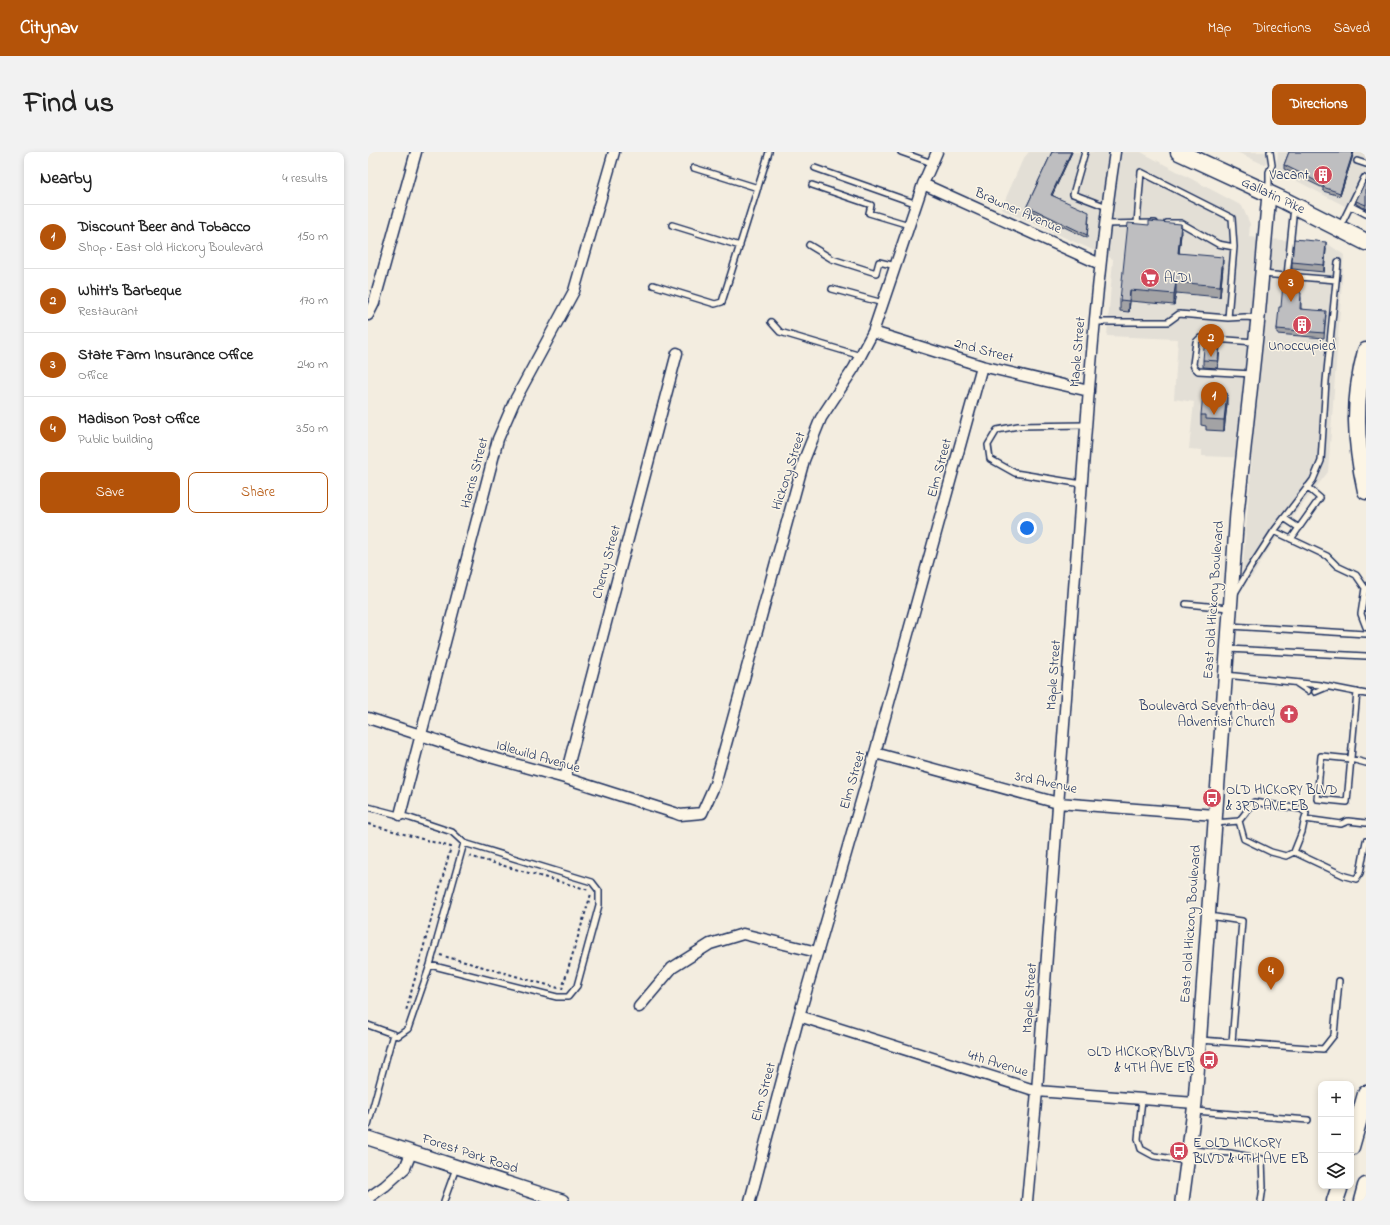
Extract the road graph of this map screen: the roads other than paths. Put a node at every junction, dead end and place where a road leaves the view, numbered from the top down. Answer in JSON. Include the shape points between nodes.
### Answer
{"nodes":[{"id":1,"x":416,"y":152,"type":"edge"},
{"id":2,"x":614,"y":152,"type":"edge"},
{"id":3,"x":769,"y":152,"type":"edge"},
{"id":4,"x":901,"y":152,"type":"edge"},
{"id":5,"x":1085,"y":152,"type":"edge"},
{"id":6,"x":1115,"y":152,"type":"edge"},
{"id":7,"x":1179,"y":152,"type":"edge"},
{"id":8,"x":1270,"y":152,"type":"edge"},
{"id":9,"x":934,"y":155,"type":"edge"},
{"id":10,"x":1357,"y":160,"type":"dead end"},
{"id":11,"x":1366,"y":164,"type":"edge"},
{"id":12,"x":694,"y":168,"type":"dead end"},
{"id":13,"x":815,"y":168,"type":"dead end"},
{"id":14,"x":1364,"y":178,"type":"dead end"},
{"id":15,"x":923,"y":184,"type":"junction"},
{"id":16,"x":812,"y":185,"type":"dead end"},
{"id":17,"x":758,"y":188,"type":"junction"},
{"id":18,"x":1269,"y":194,"type":"junction"},
{"id":19,"x":917,"y":204,"type":"junction"},
{"id":20,"x":1294,"y":205,"type":"junction"},
{"id":21,"x":1351,"y":206,"type":"junction"},
{"id":22,"x":1106,"y":207,"type":"junction"},
{"id":23,"x":1366,"y":214,"type":"edge"},
{"id":24,"x":1137,"y":223,"type":"junction"},
{"id":25,"x":1105,"y":224,"type":"junction"},
{"id":26,"x":672,"y":225,"type":"dead end"},
{"id":27,"x":909,"y":226,"type":"junction"},
{"id":28,"x":1340,"y":228,"type":"junction"},
{"id":29,"x":1366,"y":242,"type":"edge"},
{"id":30,"x":809,"y":245,"type":"dead end"},
{"id":31,"x":740,"y":246,"type":"junction"},
{"id":32,"x":1234,"y":246,"type":"junction"},
{"id":33,"x":1338,"y":262,"type":"dead end"},
{"id":34,"x":1100,"y":264,"type":"junction"},
{"id":35,"x":896,"y":266,"type":"junction"},
{"id":36,"x":1262,"y":274,"type":"junction"},
{"id":37,"x":1287,"y":276,"type":"junction"},
{"id":38,"x":1336,"y":280,"type":"junction"},
{"id":39,"x":653,"y":285,"type":"dead end"},
{"id":40,"x":832,"y":289,"type":"dead end"},
{"id":41,"x":883,"y":303,"type":"junction"},
{"id":42,"x":368,"y":315,"type":"edge"},
{"id":43,"x":1228,"y":318,"type":"junction"},
{"id":44,"x":1258,"y":318,"type":"junction"},
{"id":45,"x":771,"y":322,"type":"dead end"},
{"id":46,"x":1095,"y":322,"type":"junction"},
{"id":47,"x":874,"y":332,"type":"junction"},
{"id":48,"x":1256,"y":342,"type":"junction"},
{"id":49,"x":1366,"y":351,"type":"edge"},
{"id":50,"x":677,"y":353,"type":"dead end"},
{"id":51,"x":861,"y":356,"type":"junction"},
{"id":52,"x":982,"y":366,"type":"junction"},
{"id":53,"x":1252,"y":374,"type":"junction"},
{"id":54,"x":1089,"y":392,"type":"junction"},
{"id":55,"x":1086,"y":425,"type":"junction"},
{"id":56,"x":1082,"y":484,"type":"junction"},
{"id":57,"x":1307,"y":487,"type":"junction"},
{"id":58,"x":1366,"y":491,"type":"edge"},
{"id":59,"x":1284,"y":518,"type":"junction"},
{"id":60,"x":1299,"y":528,"type":"junction"},
{"id":61,"x":1274,"y":532,"type":"junction"},
{"id":62,"x":1291,"y":539,"type":"junction"},
{"id":63,"x":1186,"y":604,"type":"dead end"},
{"id":64,"x":1230,"y":605,"type":"junction"},
{"id":65,"x":1229,"y":626,"type":"junction"},
{"id":66,"x":1366,"y":628,"type":"edge"},
{"id":67,"x":1366,"y":634,"type":"edge"},
{"id":68,"x":1227,"y":649,"type":"junction"},
{"id":69,"x":1366,"y":656,"type":"edge"},
{"id":70,"x":1225,"y":675,"type":"junction"},
{"id":71,"x":1295,"y":682,"type":"junction"},
{"id":72,"x":1328,"y":687,"type":"junction"},
{"id":73,"x":1308,"y":691,"type":"dead end"},
{"id":74,"x":1315,"y":692,"type":"dead end"},
{"id":75,"x":1357,"y":692,"type":"junction"},
{"id":76,"x":1366,"y":694,"type":"edge"},
{"id":77,"x":368,"y":718,"type":"edge"},
{"id":78,"x":422,"y":736,"type":"junction"},
{"id":79,"x":875,"y":754,"type":"junction"},
{"id":80,"x":1351,"y":759,"type":"junction"},
{"id":81,"x":1366,"y":763,"type":"edge"},
{"id":82,"x":565,"y":778,"type":"junction"},
{"id":83,"x":1058,"y":803,"type":"junction"},
{"id":84,"x":368,"y":807,"type":"edge"},
{"id":85,"x":702,"y":812,"type":"joint"},
{"id":86,"x":400,"y":815,"type":"junction"},
{"id":87,"x":1305,"y":818,"type":"junction"},
{"id":88,"x":1214,"y":819,"type":"junction"},
{"id":89,"x":1239,"y":821,"type":"junction"},
{"id":90,"x":1366,"y":823,"type":"edge"},
{"id":91,"x":1366,"y":841,"type":"edge"},
{"id":92,"x":464,"y":843,"type":"junction"},
{"id":93,"x":1294,"y":852,"type":"junction"},
{"id":94,"x":1208,"y":916,"type":"junction"},
{"id":95,"x":817,"y":952,"type":"junction"},
{"id":96,"x":430,"y":965,"type":"junction"},
{"id":97,"x":1339,"y":981,"type":"dead end"},
{"id":98,"x":639,"y":1007,"type":"dead end"},
{"id":99,"x":799,"y":1016,"type":"junction"},
{"id":100,"x":368,"y":1025,"type":"edge"},
{"id":101,"x":393,"y":1034,"type":"junction"},
{"id":102,"x":1200,"y":1040,"type":"junction"},
{"id":103,"x":1232,"y":1042,"type":"junction"},
{"id":104,"x":1037,"y":1091,"type":"junction"},
{"id":105,"x":1366,"y":1094,"type":"edge"},
{"id":106,"x":1142,"y":1099,"type":"junction"},
{"id":107,"x":1195,"y":1107,"type":"junction"},
{"id":108,"x":1308,"y":1120,"type":"dead end"},
{"id":109,"x":368,"y":1124,"type":"edge"},
{"id":110,"x":1354,"y":1136,"type":"edge"},
{"id":111,"x":368,"y":1138,"type":"edge"},
{"id":112,"x":411,"y":1152,"type":"junction"},
{"id":113,"x":1188,"y":1155,"type":"junction"},
{"id":114,"x":456,"y":1167,"type":"junction"},
{"id":115,"x":1366,"y":1186,"type":"edge"},
{"id":116,"x":1339,"y":1189,"type":"edge"},
{"id":117,"x":368,"y":1198,"type":"edge"},
{"id":118,"x":444,"y":1201,"type":"edge"},
{"id":119,"x":562,"y":1201,"type":"edge"},
{"id":120,"x":750,"y":1201,"type":"edge"},
{"id":121,"x":1027,"y":1201,"type":"edge"},
{"id":122,"x":1182,"y":1201,"type":"edge"},
{"id":123,"x":1261,"y":1201,"type":"edge"},
{"id":124,"x":1335,"y":1201,"type":"edge"},
{"id":125,"x":1362,"y":1201,"type":"edge"}],
"edges":[{"from":1,"to":42,"type":"street","via":[[374,303]]},
{"from":2,"to":78,"type":"street","name":"Harris Street","via":[[574,291],[514,402],[498,439]]},
{"from":3,"to":17,"type":"lane"},
{"from":4,"to":9,"type":"lane"},
{"from":5,"to":22,"type":"lane","via":[[1073,194]]},
{"from":6,"to":22,"type":"street","name":"Maple Street"},
{"from":7,"to":18,"type":"main road","name":"Gallatin Pike","via":[[1199,159]]},
{"from":8,"to":18,"type":"lane","via":[[1272,165],[1269,172]]},
{"from":9,"to":15,"type":"street","name":"Hickory Street"},
{"from":10,"to":11,"type":"lane"},
{"from":12,"to":17,"type":"lane"},
{"from":13,"to":19,"type":"lane"},
{"from":14,"to":21,"type":"lane"},
{"from":15,"to":19,"type":"street","name":"Hickory Street"},
{"from":15,"to":34,"type":"street","name":"Brawner Avenue"},
{"from":16,"to":27,"type":"lane","via":[[871,205],[869,213]]},
{"from":17,"to":31,"type":"lane"},
{"from":18,"to":20,"type":"main road","name":"Gallatin Pike"},
{"from":18,"to":36,"type":"street","name":"East Old Hickory Boulevard"},
{"from":19,"to":27,"type":"street","name":"Hickory Street"},
{"from":20,"to":28,"type":"main road","name":"Gallatin Pike"},
{"from":20,"to":37,"type":"lane"},
{"from":21,"to":23,"type":"lane"},
{"from":21,"to":28,"type":"lane"},
{"from":22,"to":25,"type":"street","name":"Maple Street"},
{"from":24,"to":25,"type":"lane"},
{"from":24,"to":32,"type":"lane","via":[[1181,223],[1218,244]]},
{"from":24,"to":32,"type":"lane","via":[[1141,172],[1232,218]]},
{"from":25,"to":34,"type":"street","name":"Maple Street"},
{"from":26,"to":31,"type":"lane"},
{"from":27,"to":35,"type":"street","name":"Hickory Street"},
{"from":28,"to":29,"type":"main road","name":"Gallatin Pike"},
{"from":30,"to":35,"type":"lane","via":[[832,259],[876,272],[879,262]]},
{"from":31,"to":39,"type":"lane","via":[[722,302],[715,304]]},
{"from":32,"to":43,"type":"lane"},
{"from":33,"to":38,"type":"lane"},
{"from":34,"to":46,"type":"street","name":"Maple Street"},
{"from":35,"to":41,"type":"street","name":"Hickory Street"},
{"from":36,"to":37,"type":"lane"},
{"from":36,"to":44,"type":"street","name":"East Old Hickory Boulevard"},
{"from":37,"to":38,"type":"lane"},
{"from":38,"to":57,"type":"lane","via":[[1321,461]]},
{"from":40,"to":41,"type":"lane"},
{"from":41,"to":47,"type":"street","name":"Hickory Street"},
{"from":43,"to":44,"type":"lane"},
{"from":43,"to":46,"type":"lane","via":[[1179,314],[1168,322]]},
{"from":44,"to":48,"type":"street","name":"East Old Hickory Boulevard"},
{"from":45,"to":51,"type":"lane","via":[[780,332]]},
{"from":46,"to":54,"type":"street","name":"Maple Street"},
{"from":47,"to":51,"type":"street","name":"Hickory Street"},
{"from":47,"to":52,"type":"street","name":"2nd Street"},
{"from":48,"to":53,"type":"street","name":"East Old Hickory Boulevard"},
{"from":48,"to":53,"type":"lane","via":[[1200,338],[1196,342],[1194,356],[1194,367],[1198,371]]},
{"from":49,"to":58,"type":"main road","via":[[1357,416],[1359,458]]},
{"from":50,"to":82,"type":"street","name":"Cherry Street"},
{"from":51,"to":85,"type":"street","name":"Hickory Street","via":[[821,418],[804,460],[715,784]]},
{"from":52,"to":54,"type":"street","name":"2nd Street"},
{"from":52,"to":79,"type":"street","name":"Elm Street"},
{"from":53,"to":64,"type":"street","name":"East Old Hickory Boulevard"},
{"from":54,"to":55,"type":"street","name":"Maple Street"},
{"from":55,"to":56,"type":"street","name":"Maple Street"},
{"from":55,"to":56,"type":"lane","via":[[1018,426],[997,430],[988,445],[990,459],[1015,473]]},
{"from":56,"to":83,"type":"street","name":"Maple Street"},
{"from":57,"to":59,"type":"lane"},
{"from":57,"to":60,"type":"lane","via":[[1320,498]]},
{"from":59,"to":60,"type":"lane"},
{"from":59,"to":61,"type":"lane"},
{"from":60,"to":62,"type":"lane"},
{"from":61,"to":62,"type":"lane"},
{"from":61,"to":64,"type":"lane"},
{"from":62,"to":66,"type":"lane","via":[[1327,556],[1337,566],[1356,575],[1365,588],[1361,614]]},
{"from":63,"to":64,"type":"lane"},
{"from":64,"to":65,"type":"street","name":"East Old Hickory Boulevard"},
{"from":65,"to":67,"type":"lane"},
{"from":65,"to":68,"type":"street","name":"East Old Hickory Boulevard"},
{"from":68,"to":69,"type":"lane"},
{"from":68,"to":70,"type":"street","name":"East Old Hickory Boulevard"},
{"from":70,"to":71,"type":"lane"},
{"from":70,"to":88,"type":"street","name":"East Old Hickory Boulevard"},
{"from":71,"to":72,"type":"lane"},
{"from":71,"to":73,"type":"lane"},
{"from":72,"to":74,"type":"lane"},
{"from":72,"to":75,"type":"lane"},
{"from":75,"to":76,"type":"lane"},
{"from":75,"to":80,"type":"lane"},
{"from":77,"to":78,"type":"street","name":"Idlewild Avenue"},
{"from":78,"to":82,"type":"street","name":"Idlewild Avenue"},
{"from":78,"to":86,"type":"street","name":"Harris Street"},
{"from":79,"to":83,"type":"street","name":"3rd Avenue"},
{"from":79,"to":95,"type":"street","name":"Elm Street"},
{"from":80,"to":80,"type":"lane","via":[[1322,756],[1317,799],[1347,802]]},
{"from":80,"to":81,"type":"lane"},
{"from":82,"to":85,"type":"street","name":"Idlewild Avenue","via":[[680,814]]},
{"from":83,"to":88,"type":"street","name":"3rd Avenue"},
{"from":83,"to":104,"type":"street","name":"Maple Street"},
{"from":84,"to":86,"type":"lane"},
{"from":86,"to":92,"type":"lane","via":[[452,832]]},
{"from":87,"to":89,"type":"lane","via":[[1306,814],[1301,809],[1254,802]]},
{"from":87,"to":90,"type":"lane","via":[[1341,824],[1348,821]]},
{"from":87,"to":93,"type":"lane"},
{"from":88,"to":89,"type":"lane"},
{"from":88,"to":94,"type":"street","name":"East Old Hickory Boulevard"},
{"from":89,"to":93,"type":"lane","via":[[1244,839],[1286,856]]},
{"from":91,"to":93,"type":"lane","via":[[1360,873],[1356,879]]},
{"from":92,"to":96,"type":"lane"},
{"from":92,"to":96,"type":"lane","via":[[592,882],[599,891],[599,905],[577,986],[568,997],[557,998]]},
{"from":94,"to":102,"type":"street","name":"East Old Hickory Boulevard"},
{"from":94,"to":103,"type":"lane","via":[[1242,921]]},
{"from":95,"to":98,"type":"street","via":[[742,934],[710,944],[672,968]]},
{"from":95,"to":99,"type":"street","name":"Elm Street"},
{"from":96,"to":101,"type":"lane","via":[[408,1029],[398,1036]]},
{"from":97,"to":103,"type":"lane","via":[[1334,1035],[1323,1048]]},
{"from":99,"to":104,"type":"street","name":"4th Avenue"},
{"from":99,"to":120,"type":"street","name":"Elm Street"},
{"from":100,"to":101,"type":"lane"},
{"from":101,"to":109,"type":"lane"},
{"from":102,"to":103,"type":"lane"},
{"from":102,"to":107,"type":"street","name":"East Old Hickory Boulevard"},
{"from":104,"to":106,"type":"street","name":"4th Avenue"},
{"from":104,"to":121,"type":"street","name":"Maple Street"},
{"from":105,"to":110,"type":"main road"},
{"from":106,"to":107,"type":"street","name":"4th Avenue"},
{"from":106,"to":113,"type":"lane","via":[[1138,1139],[1141,1149],[1154,1156]]},
{"from":107,"to":108,"type":"lane"},
{"from":107,"to":113,"type":"street","name":"East Old Hickory Boulevard"},
{"from":111,"to":112,"type":"street","name":"Forest Park Road"},
{"from":112,"to":114,"type":"street","name":"Forest Park Road"},
{"from":112,"to":117,"type":"street","via":[[405,1168]]},
{"from":113,"to":122,"type":"street","name":"East Old Hickory Boulevard"},
{"from":113,"to":123,"type":"lane","via":[[1230,1153],[1262,1159]]},
{"from":114,"to":118,"type":"lane"},
{"from":114,"to":119,"type":"street","name":"Forest Park Road"},
{"from":115,"to":125,"type":"main road"},
{"from":116,"to":124,"type":"main road"}]}
